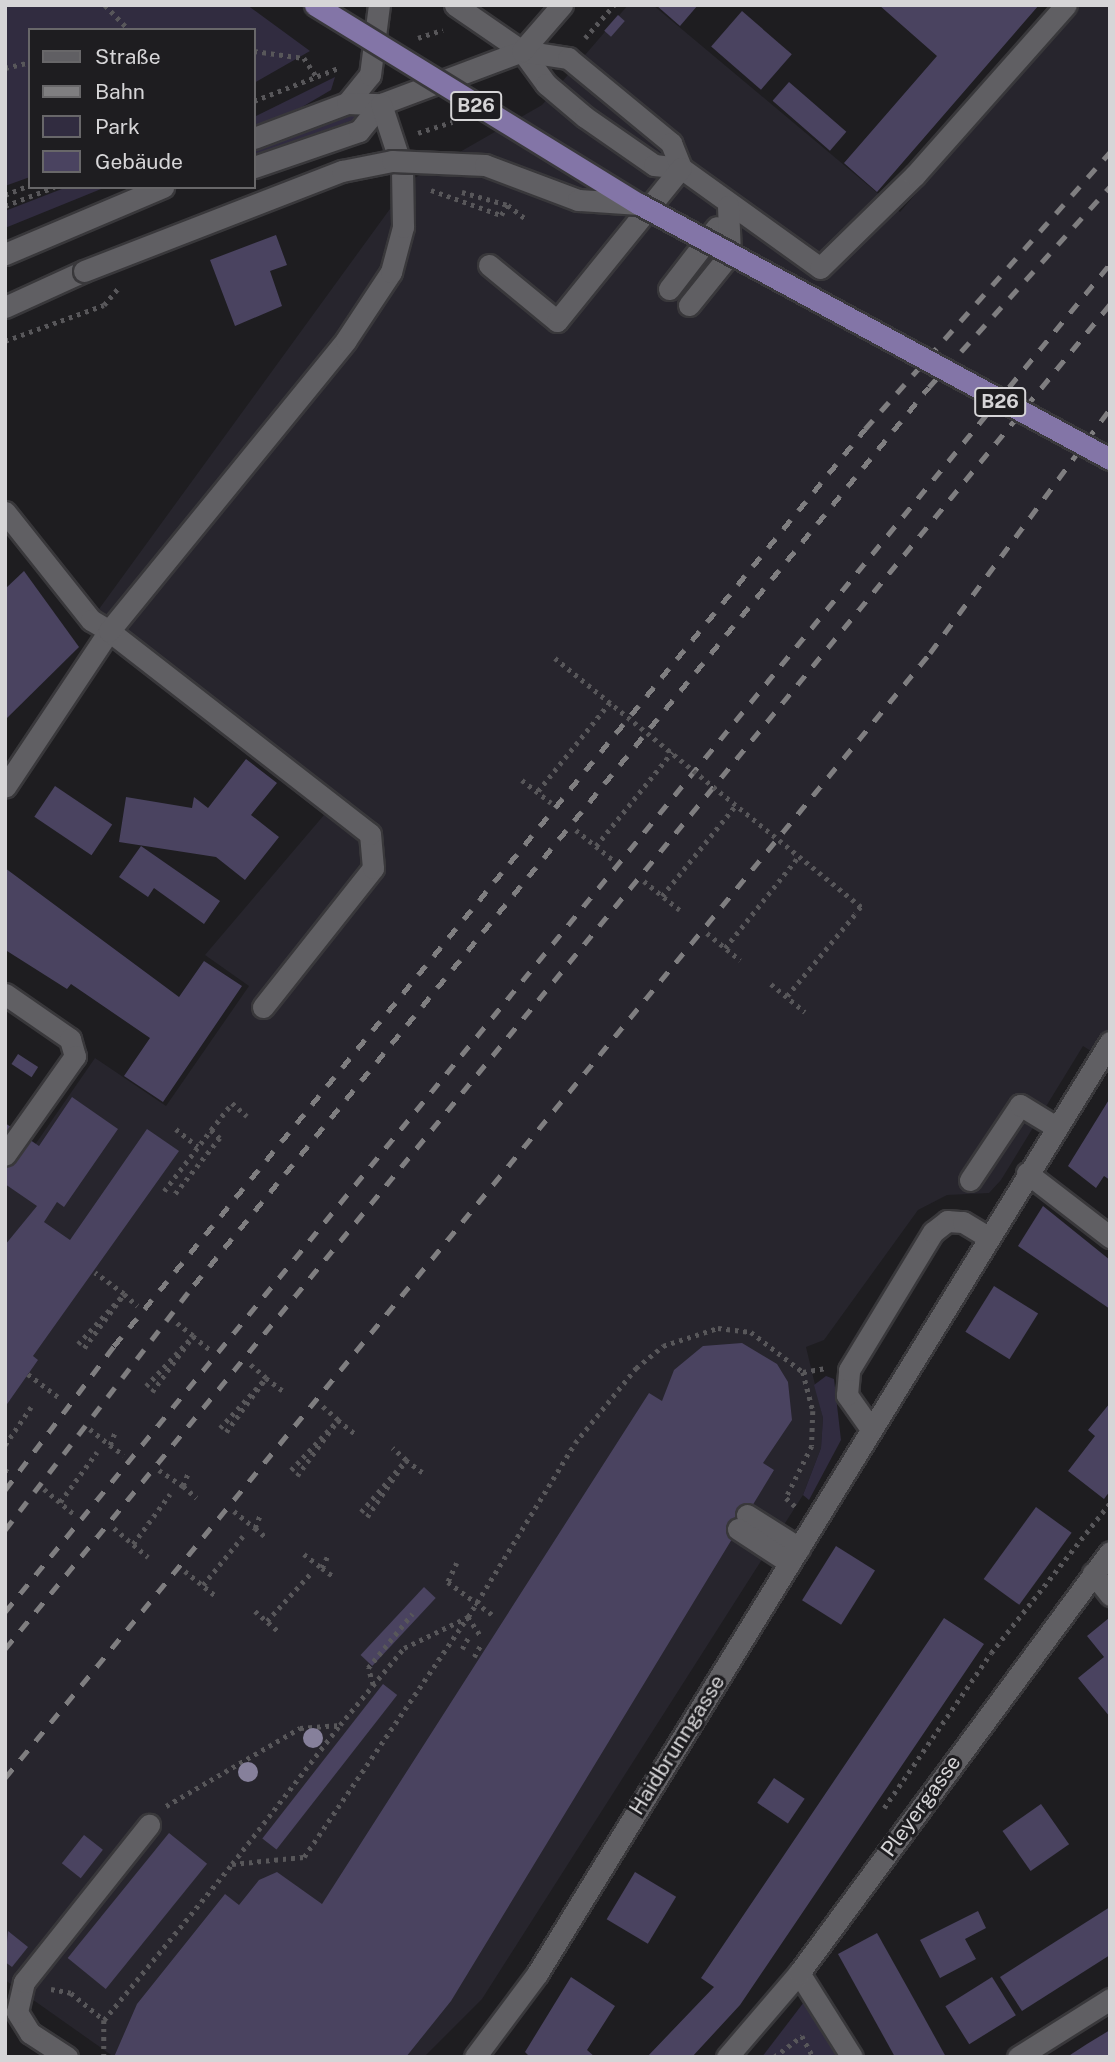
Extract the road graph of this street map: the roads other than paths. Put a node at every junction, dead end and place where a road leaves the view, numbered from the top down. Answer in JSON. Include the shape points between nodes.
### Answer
{"nodes":[{"id":1,"x":315,"y":5,"type":"edge"},
{"id":2,"x":379,"y":5,"type":"edge"},
{"id":3,"x":455,"y":5,"type":"edge"},
{"id":4,"x":562,"y":5,"type":"edge"},
{"id":5,"x":1066,"y":5,"type":"edge"},
{"id":6,"x":522,"y":51,"type":"junction"},
{"id":7,"x":347,"y":103,"type":"junction"},
{"id":8,"x":381,"y":104,"type":"junction"},
{"id":9,"x":256,"y":137,"type":"edge"},
{"id":10,"x":256,"y":166,"type":"edge"},
{"id":11,"x":681,"y":168,"type":"junction"},
{"id":12,"x":158,"y":189,"type":"edge"},
{"id":13,"x":639,"y":204,"type":"junction"},
{"id":14,"x":728,"y":206,"type":"junction"},
{"id":15,"x":5,"y":254,"type":"edge"},
{"id":16,"x":489,"y":265,"type":"dead end"},
{"id":17,"x":669,"y":289,"type":"dead end"},
{"id":18,"x":689,"y":305,"type":"dead end"},
{"id":19,"x":5,"y":307,"type":"edge"},
{"id":20,"x":1110,"y":459,"type":"edge"},
{"id":21,"x":5,"y":512,"type":"edge"},
{"id":22,"x":100,"y":625,"type":"junction"},
{"id":23,"x":5,"y":787,"type":"edge"},
{"id":24,"x":5,"y":994,"type":"edge"},
{"id":25,"x":263,"y":1007,"type":"dead end"},
{"id":26,"x":1110,"y":1042,"type":"edge"},
{"id":27,"x":1056,"y":1127,"type":"junction"},
{"id":28,"x":5,"y":1154,"type":"edge"},
{"id":29,"x":1027,"y":1173,"type":"junction"},
{"id":30,"x":970,"y":1180,"type":"dead end"},
{"id":31,"x":988,"y":1237,"type":"junction"},
{"id":32,"x":1110,"y":1237,"type":"edge"},
{"id":33,"x":871,"y":1429,"type":"junction"},
{"id":34,"x":743,"y":1522,"type":"dead end"},
{"id":35,"x":1110,"y":1552,"type":"edge"},
{"id":36,"x":794,"y":1555,"type":"junction"},
{"id":37,"x":1093,"y":1573,"type":"junction"},
{"id":38,"x":1110,"y":1595,"type":"edge"},
{"id":39,"x":149,"y":1825,"type":"road end"},
{"id":40,"x":799,"y":1973,"type":"junction"},
{"id":41,"x":1110,"y":1999,"type":"edge"},
{"id":42,"x":66,"y":2057,"type":"edge"},
{"id":43,"x":475,"y":2057,"type":"edge"},
{"id":44,"x":727,"y":2057,"type":"edge"},
{"id":45,"x":852,"y":2057,"type":"edge"},
{"id":46,"x":1018,"y":2057,"type":"edge"}],
"edges":[{"from":1,"to":13,"type":"main road","number":"B26","bridge":true},
{"from":2,"to":7,"type":"street","via":[[370,75]]},
{"from":3,"to":6,"type":"street"},
{"from":4,"to":6,"type":"street"},
{"from":5,"to":14,"type":"street","via":[[915,175],[820,268]]},
{"from":6,"to":8,"type":"street"},
{"from":6,"to":11,"type":"street","via":[[546,84],[585,117],[654,165]]},
{"from":6,"to":11,"type":"street","via":[[568,58],[671,142]]},
{"from":7,"to":8,"type":"street"},
{"from":7,"to":9,"type":"street"},
{"from":8,"to":10,"type":"street","via":[[359,131]]},
{"from":8,"to":22,"type":"street","via":[[402,168],[403,227],[391,272],[346,340]]},
{"from":11,"to":14,"type":"street"},
{"from":11,"to":16,"type":"street","via":[[557,321]]},
{"from":12,"to":15,"type":"street"},
{"from":13,"to":19,"type":"street","bridge":true,"via":[[578,200],[485,165],[392,161],[342,171],[83,271]]},
{"from":13,"to":20,"type":"main road","number":"B26","bridge":true},
{"from":14,"to":17,"type":"street","via":[[709,242]]},
{"from":14,"to":18,"type":"street","via":[[730,254]]},
{"from":21,"to":22,"type":"street"},
{"from":22,"to":23,"type":"street"},
{"from":22,"to":25,"type":"street","via":[[370,834],[373,868]]},
{"from":24,"to":28,"type":"street","via":[[70,1039],[75,1056]]},
{"from":26,"to":27,"type":"street","name":"Haidbrunngasse"},
{"from":27,"to":29,"type":"street","name":"Haidbrunngasse"},
{"from":27,"to":30,"type":"street","via":[[1020,1105]]},
{"from":29,"to":31,"type":"street","name":"Haidbrunngasse"},
{"from":29,"to":32,"type":"street"},
{"from":31,"to":33,"type":"street","name":"Haidbrunngasse"},
{"from":31,"to":33,"type":"street","via":[[955,1221],[933,1232],[849,1370],[847,1395]]},
{"from":33,"to":36,"type":"street","name":"Haidbrunngasse"},
{"from":34,"to":36,"type":"street"},
{"from":35,"to":37,"type":"street","name":"Pleyergasse"},
{"from":36,"to":43,"type":"street","name":"Haidbrunngasse","via":[[537,1974]]},
{"from":37,"to":38,"type":"street"},
{"from":37,"to":40,"type":"street","name":"Pleyergasse"},
{"from":39,"to":42,"type":"street","via":[[24,1982],[17,2012],[30,2033]]},
{"from":40,"to":44,"type":"street","name":"Pleyergasse"},
{"from":40,"to":45,"type":"street"},
{"from":41,"to":46,"type":"street"}]}
